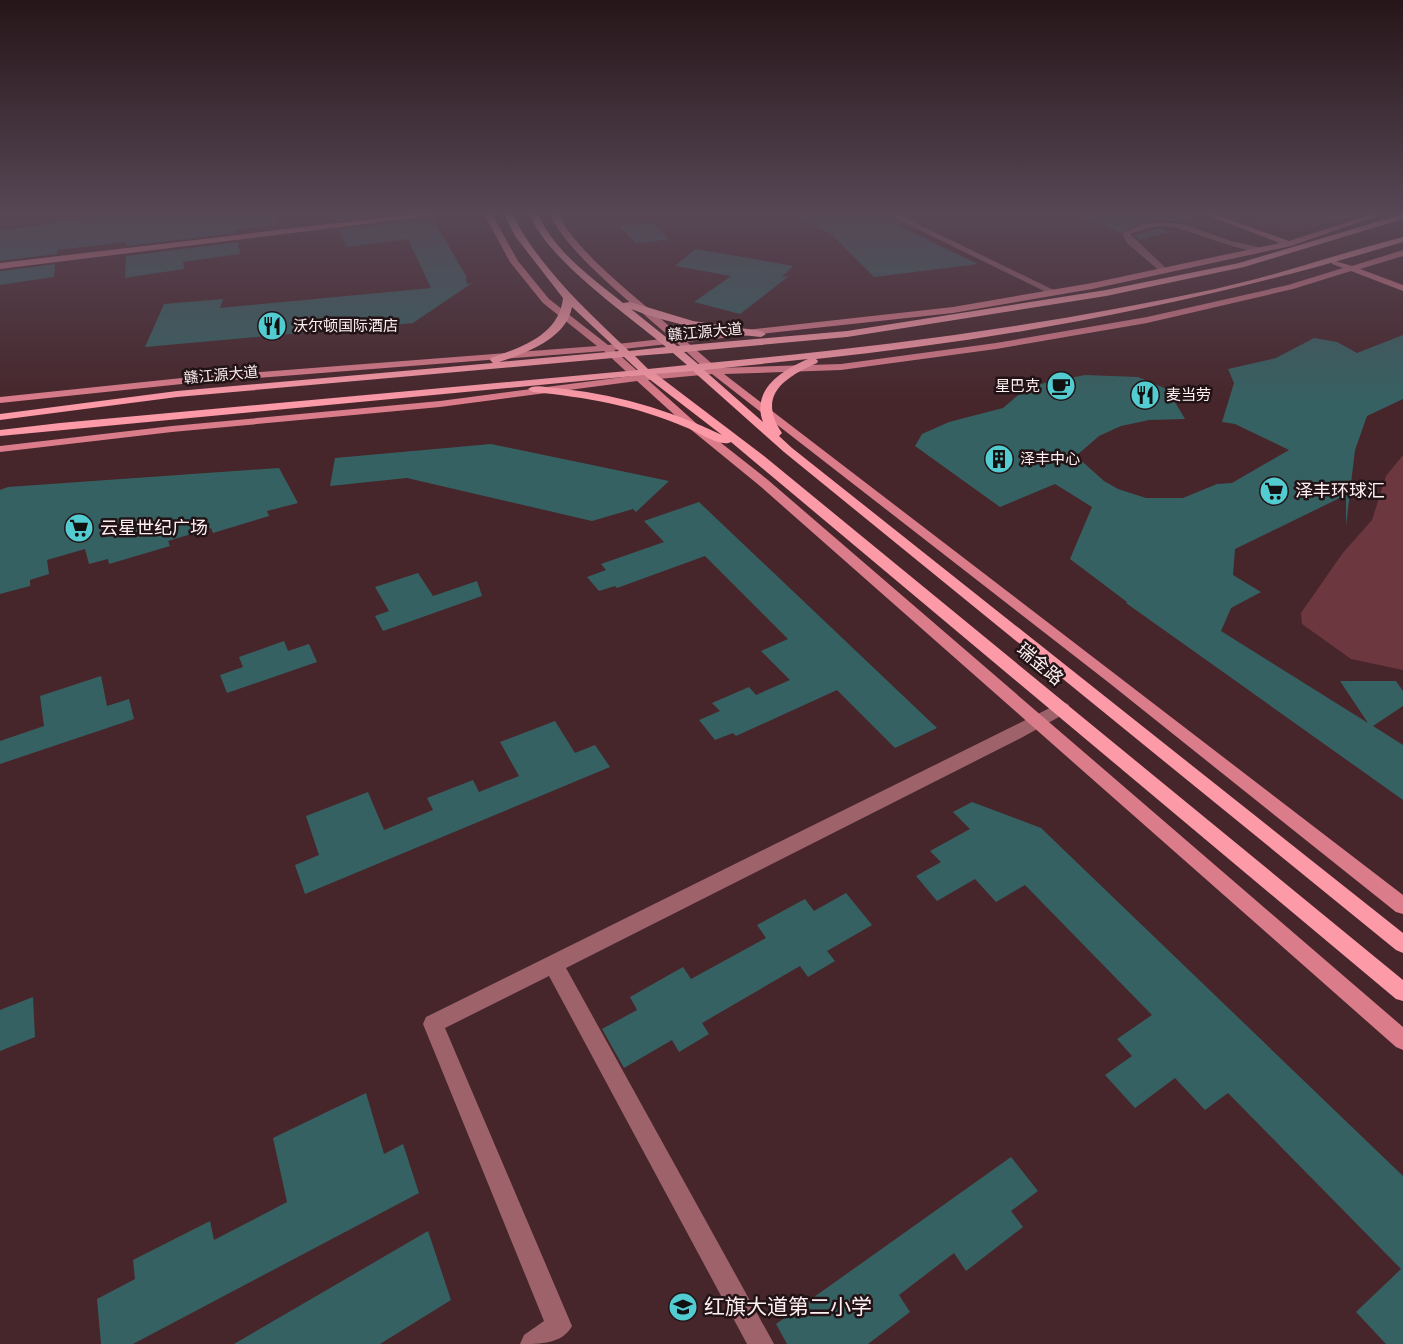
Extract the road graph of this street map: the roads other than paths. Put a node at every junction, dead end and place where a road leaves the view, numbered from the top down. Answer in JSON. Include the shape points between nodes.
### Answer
{"nodes":[{"id":1,"x":526,"y":277,"type":"edge"},
{"id":2,"x":551,"y":277,"type":"edge"},
{"id":3,"x":587,"y":277,"type":"edge"},
{"id":4,"x":609,"y":277,"type":"edge"},
{"id":5,"x":1021,"y":277,"type":"edge"},
{"id":6,"x":1136,"y":277,"type":"edge"},
{"id":7,"x":1182,"y":277,"type":"edge"},
{"id":8,"x":1281,"y":277,"type":"edge"},
{"id":9,"x":1327,"y":277,"type":"edge"},
{"id":10,"x":1374,"y":277,"type":"edge"},
{"id":11,"x":1403,"y":288,"type":"edge"},
{"id":12,"x":600,"y":289,"type":"junction"},
{"id":13,"x":1055,"y":293,"type":"junction"},
{"id":14,"x":568,"y":298,"type":"junction"},
{"id":15,"x":650,"y":313,"type":"junction"},
{"id":16,"x":565,"y":315,"type":"junction"},
{"id":17,"x":748,"y":333,"type":"junction"},
{"id":18,"x":842,"y":334,"type":"junction"},
{"id":19,"x":676,"y":345,"type":"junction"},
{"id":20,"x":617,"y":351,"type":"junction"},
{"id":21,"x":860,"y":352,"type":"junction"},
{"id":22,"x":509,"y":355,"type":"junction"},
{"id":23,"x":799,"y":367,"type":"junction"},
{"id":24,"x":451,"y":370,"type":"junction"},
{"id":25,"x":705,"y":370,"type":"junction"},
{"id":26,"x":643,"y":375,"type":"junction"},
{"id":27,"x":482,"y":387,"type":"junction"},
{"id":28,"x":544,"y":390,"type":"junction"},
{"id":29,"x":0,"y":400,"type":"edge"},
{"id":30,"x":766,"y":412,"type":"junction"},
{"id":31,"x":0,"y":417,"type":"edge"},
{"id":32,"x":693,"y":426,"type":"junction"},
{"id":33,"x":0,"y":433,"type":"edge"},
{"id":34,"x":0,"y":449,"type":"edge"},
{"id":35,"x":788,"y":450,"type":"junction"},
{"id":36,"x":760,"y":458,"type":"junction"},
{"id":37,"x":1062,"y":708,"type":"junction"},
{"id":38,"x":1038,"y":722,"type":"junction"},
{"id":39,"x":1403,"y":906,"type":"edge"},
{"id":40,"x":1403,"y":944,"type":"edge"},
{"id":41,"x":554,"y":965,"type":"junction"},
{"id":42,"x":1403,"y":992,"type":"edge"},
{"id":43,"x":1403,"y":1040,"type":"edge"},
{"id":44,"x":533,"y":1344,"type":"edge"},
{"id":45,"x":760,"y":1344,"type":"edge"}],
"edges":[{"from":1,"to":16,"type":"street","via":[[546,301]]},
{"from":2,"to":14,"type":"main road"},
{"from":3,"to":12,"type":"main road"},
{"from":4,"to":15,"type":"street"},
{"from":5,"to":13,"type":"street"},
{"from":6,"to":13,"type":"street"},
{"from":7,"to":18,"type":"main road","name":"赣江源大道"},
{"from":8,"to":21,"type":"main road","name":"赣江源大道","via":[[1125,309]]},
{"from":9,"to":23,"type":"street","via":[[1148,320],[996,346],[840,366]]},
{"from":10,"to":11,"type":"street"},
{"from":12,"to":15,"type":"main road"},
{"from":12,"to":19,"type":"main road"},
{"from":13,"to":17,"type":"street","via":[[953,310]]},
{"from":14,"to":16,"type":"main road"},
{"from":14,"to":20,"type":"main road"},
{"from":15,"to":17,"type":"main road"},
{"from":15,"to":19,"type":"street"},
{"from":16,"to":20,"type":"street"},
{"from":16,"to":22,"type":"main road","via":[[543,338]]},
{"from":17,"to":18,"type":"main road"},
{"from":17,"to":19,"type":"street"},
{"from":18,"to":19,"type":"main road","name":"赣江源大道"},
{"from":18,"to":21,"type":"main road"},
{"from":19,"to":20,"type":"main road","name":"赣江源大道"},
{"from":19,"to":25,"type":"street"},
{"from":20,"to":22,"type":"street"},
{"from":20,"to":24,"type":"main road","name":"赣江源大道"},
{"from":20,"to":26,"type":"street"},
{"from":21,"to":23,"type":"main road"},
{"from":21,"to":25,"type":"main road","name":"赣江源大道"},
{"from":22,"to":24,"type":"main road"},
{"from":22,"to":29,"type":"street"},
{"from":23,"to":25,"type":"street"},
{"from":23,"to":30,"type":"main road","via":[[772,387]]},
{"from":24,"to":31,"type":"main road","name":"赣江源大道","via":[[177,394]]},
{"from":25,"to":26,"type":"street"},
{"from":25,"to":30,"type":"street"},
{"from":25,"to":35,"type":"main road","name":"瑞金路"},
{"from":26,"to":27,"type":"main road","name":"赣江源大道"},
{"from":26,"to":28,"type":"street"},
{"from":26,"to":32,"type":"street"},
{"from":26,"to":36,"type":"main road","name":"瑞金路"},
{"from":27,"to":28,"type":"main road"},
{"from":27,"to":33,"type":"main road","name":"赣江源大道","via":[[174,413]]},
{"from":28,"to":32,"type":"main road","via":[[614,401]]},
{"from":28,"to":34,"type":"street"},
{"from":30,"to":35,"type":"main road","via":[[772,429]]},
{"from":30,"to":39,"type":"street"},
{"from":32,"to":36,"type":"main road"},
{"from":32,"to":38,"type":"street"},
{"from":35,"to":40,"type":"main road","name":"瑞金路"},
{"from":36,"to":37,"type":"main road","name":"瑞金路"},
{"from":37,"to":38,"type":"street"},
{"from":37,"to":42,"type":"main road","name":"瑞金路"},
{"from":38,"to":41,"type":"street"},
{"from":38,"to":43,"type":"street"},
{"from":41,"to":44,"type":"street","via":[[434,1024],[559,1326]]},
{"from":41,"to":45,"type":"street"}]}
